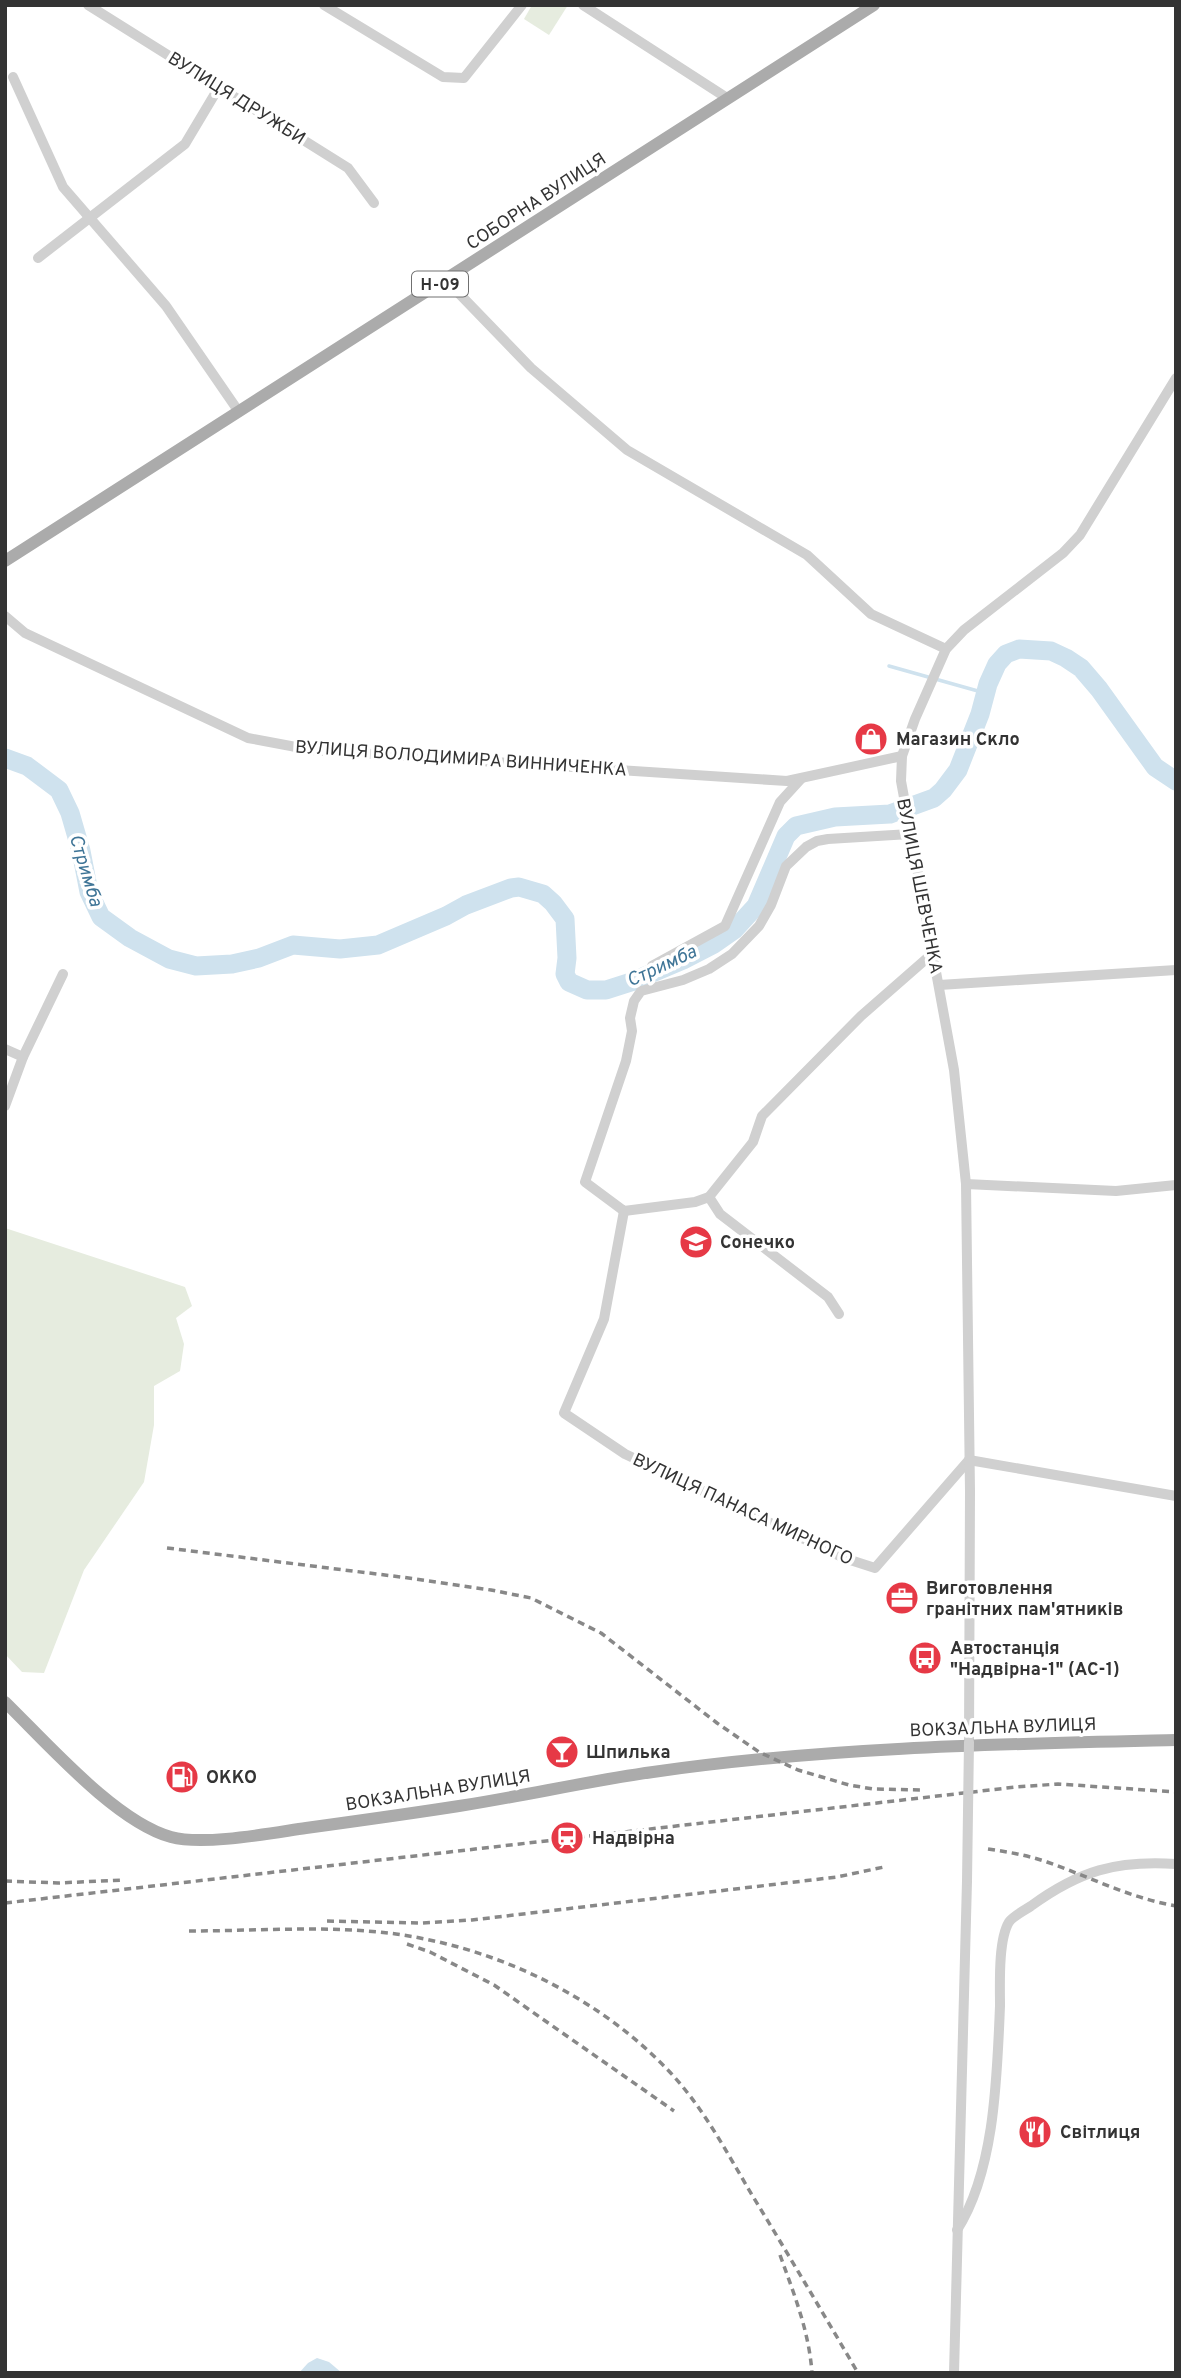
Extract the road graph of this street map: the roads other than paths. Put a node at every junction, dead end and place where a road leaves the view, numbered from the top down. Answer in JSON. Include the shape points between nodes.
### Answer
{"nodes":[{"id":1,"x":88,"y":5,"type":"edge"},
{"id":2,"x":324,"y":5,"type":"edge"},
{"id":3,"x":522,"y":5,"type":"edge"},
{"id":4,"x":583,"y":5,"type":"edge"},
{"id":5,"x":874,"y":5,"type":"edge"},
{"id":6,"x":13,"y":77,"type":"dead end"},
{"id":7,"x":219,"y":87,"type":"junction"},
{"id":8,"x":727,"y":98,"type":"junction"},
{"id":9,"x":374,"y":203,"type":"dead end"},
{"id":10,"x":88,"y":219,"type":"junction"},
{"id":11,"x":38,"y":258,"type":"dead end"},
{"id":12,"x":446,"y":280,"type":"junction"},
{"id":13,"x":1176,"y":378,"type":"edge"},
{"id":14,"x":239,"y":412,"type":"junction"},
{"id":15,"x":5,"y":561,"type":"edge"},
{"id":16,"x":5,"y":616,"type":"edge"},
{"id":17,"x":946,"y":649,"type":"junction"},
{"id":18,"x":902,"y":755,"type":"junction"},
{"id":19,"x":801,"y":779,"type":"junction"},
{"id":20,"x":909,"y":830,"type":"junction"},
{"id":21,"x":933,"y":953,"type":"junction"},
{"id":22,"x":652,"y":966,"type":"dead end"},
{"id":23,"x":1176,"y":970,"type":"edge"},
{"id":24,"x":63,"y":974,"type":"dead end"},
{"id":25,"x":939,"y":985,"type":"junction"},
{"id":26,"x":5,"y":1049,"type":"edge"},
{"id":27,"x":23,"y":1057,"type":"junction"},
{"id":28,"x":5,"y":1106,"type":"edge"},
{"id":29,"x":966,"y":1184,"type":"junction"},
{"id":30,"x":1176,"y":1185,"type":"edge"},
{"id":31,"x":709,"y":1197,"type":"junction"},
{"id":32,"x":624,"y":1211,"type":"junction"},
{"id":33,"x":839,"y":1314,"type":"dead end"},
{"id":34,"x":969,"y":1460,"type":"junction"},
{"id":35,"x":1176,"y":1496,"type":"edge"},
{"id":36,"x":5,"y":1703,"type":"edge"},
{"id":37,"x":1176,"y":1740,"type":"edge"},
{"id":38,"x":1176,"y":1864,"type":"edge"},
{"id":39,"x":957,"y":2230,"type":"junction"},
{"id":40,"x":954,"y":2373,"type":"edge"}],
"edges":[{"from":1,"to":7,"type":"street","name":"ВУЛИЦЯ ДРУЖБИ"},
{"from":2,"to":3,"type":"street","via":[[443,77],[464,78]]},
{"from":4,"to":8,"type":"street"},
{"from":5,"to":8,"type":"main road","name":"СОБОРНА ВУЛИЦЯ","number":"Н-09"},
{"from":6,"to":10,"type":"street","via":[[63,187]]},
{"from":7,"to":9,"type":"street","name":"ВУЛИЦЯ ДРУЖБИ","via":[[348,168]]},
{"from":7,"to":10,"type":"street","via":[[185,144]]},
{"from":8,"to":12,"type":"main road","name":"СОБОРНА ВУЛИЦЯ","number":"Н-09"},
{"from":10,"to":11,"type":"street"},
{"from":10,"to":14,"type":"street","via":[[166,306]]},
{"from":12,"to":14,"type":"main road","name":"СОБОРНА ВУЛИЦЯ","number":"Н-09"},
{"from":12,"to":17,"type":"street","via":[[531,368],[627,450],[807,555],[871,614]]},
{"from":13,"to":17,"type":"street","name":"ВУЛИЦЯ ШЕВЧЕНКА","via":[[1080,535]]},
{"from":14,"to":15,"type":"main road","name":"СОБОРНА ВУЛИЦЯ","number":"Н-09"},
{"from":16,"to":19,"type":"street","name":"ВУЛИЦЯ ВОЛОДИМИРА ВИННИЧЕНКА","via":[[25,633],[248,738],[312,750]]},
{"from":17,"to":18,"type":"street","name":"ВУЛИЦЯ ШЕВЧЕНКА"},
{"from":18,"to":19,"type":"street","name":"ВУЛИЦЯ ВОЛОДИМИРА ВИННИЧЕНКА"},
{"from":18,"to":20,"type":"street","name":"ВУЛИЦЯ ШЕВЧЕНКА"},
{"from":19,"to":22,"type":"street","via":[[780,802],[725,926]]},
{"from":20,"to":21,"type":"street","name":"ВУЛИЦЯ ШЕВЧЕНКА"},
{"from":20,"to":32,"type":"street","via":[[828,839],[806,847],[786,866],[759,926],[732,954],[683,980],[641,991],[630,1018],[626,1061],[585,1182]]},
{"from":21,"to":25,"type":"street","name":"ВУЛИЦЯ ШЕВЧЕНКА"},
{"from":21,"to":31,"type":"street","via":[[861,1016],[762,1116],[753,1142]]},
{"from":23,"to":25,"type":"street"},
{"from":24,"to":27,"type":"street"},
{"from":25,"to":29,"type":"street","name":"ВУЛИЦЯ ШЕВЧЕНКА"},
{"from":26,"to":27,"type":"street"},
{"from":27,"to":28,"type":"street"},
{"from":29,"to":30,"type":"street","via":[[1116,1191]]},
{"from":29,"to":34,"type":"street","name":"ВУЛИЦЯ ШЕВЧЕНКА"},
{"from":31,"to":32,"type":"street"},
{"from":31,"to":33,"type":"street","via":[[720,1214],[828,1297]]},
{"from":32,"to":34,"type":"street","name":"ВУЛИЦЯ ПАНАСА МИРНОГО","via":[[604,1319],[564,1413],[625,1454],[844,1558],[875,1568]]},
{"from":34,"to":35,"type":"street"},
{"from":34,"to":39,"type":"street","name":"ВУЛИЦЯ ШЕВЧЕНКА","bridge":true,"via":[[967,1839]]},
{"from":36,"to":37,"type":"main road","name":"ВОКЗАЛЬНА ВУЛИЦЯ","via":[[126,1815],[175,1838],[202,1839],[458,1806],[652,1772],[807,1754]]},
{"from":38,"to":39,"type":"street","via":[[1111,1866],[1073,1878],[1010,1921],[1002,1948],[997,2086],[977,2186]]},
{"from":39,"to":40,"type":"street","name":"ВУЛИЦЯ ШЕВЧЕНКА"}]}
